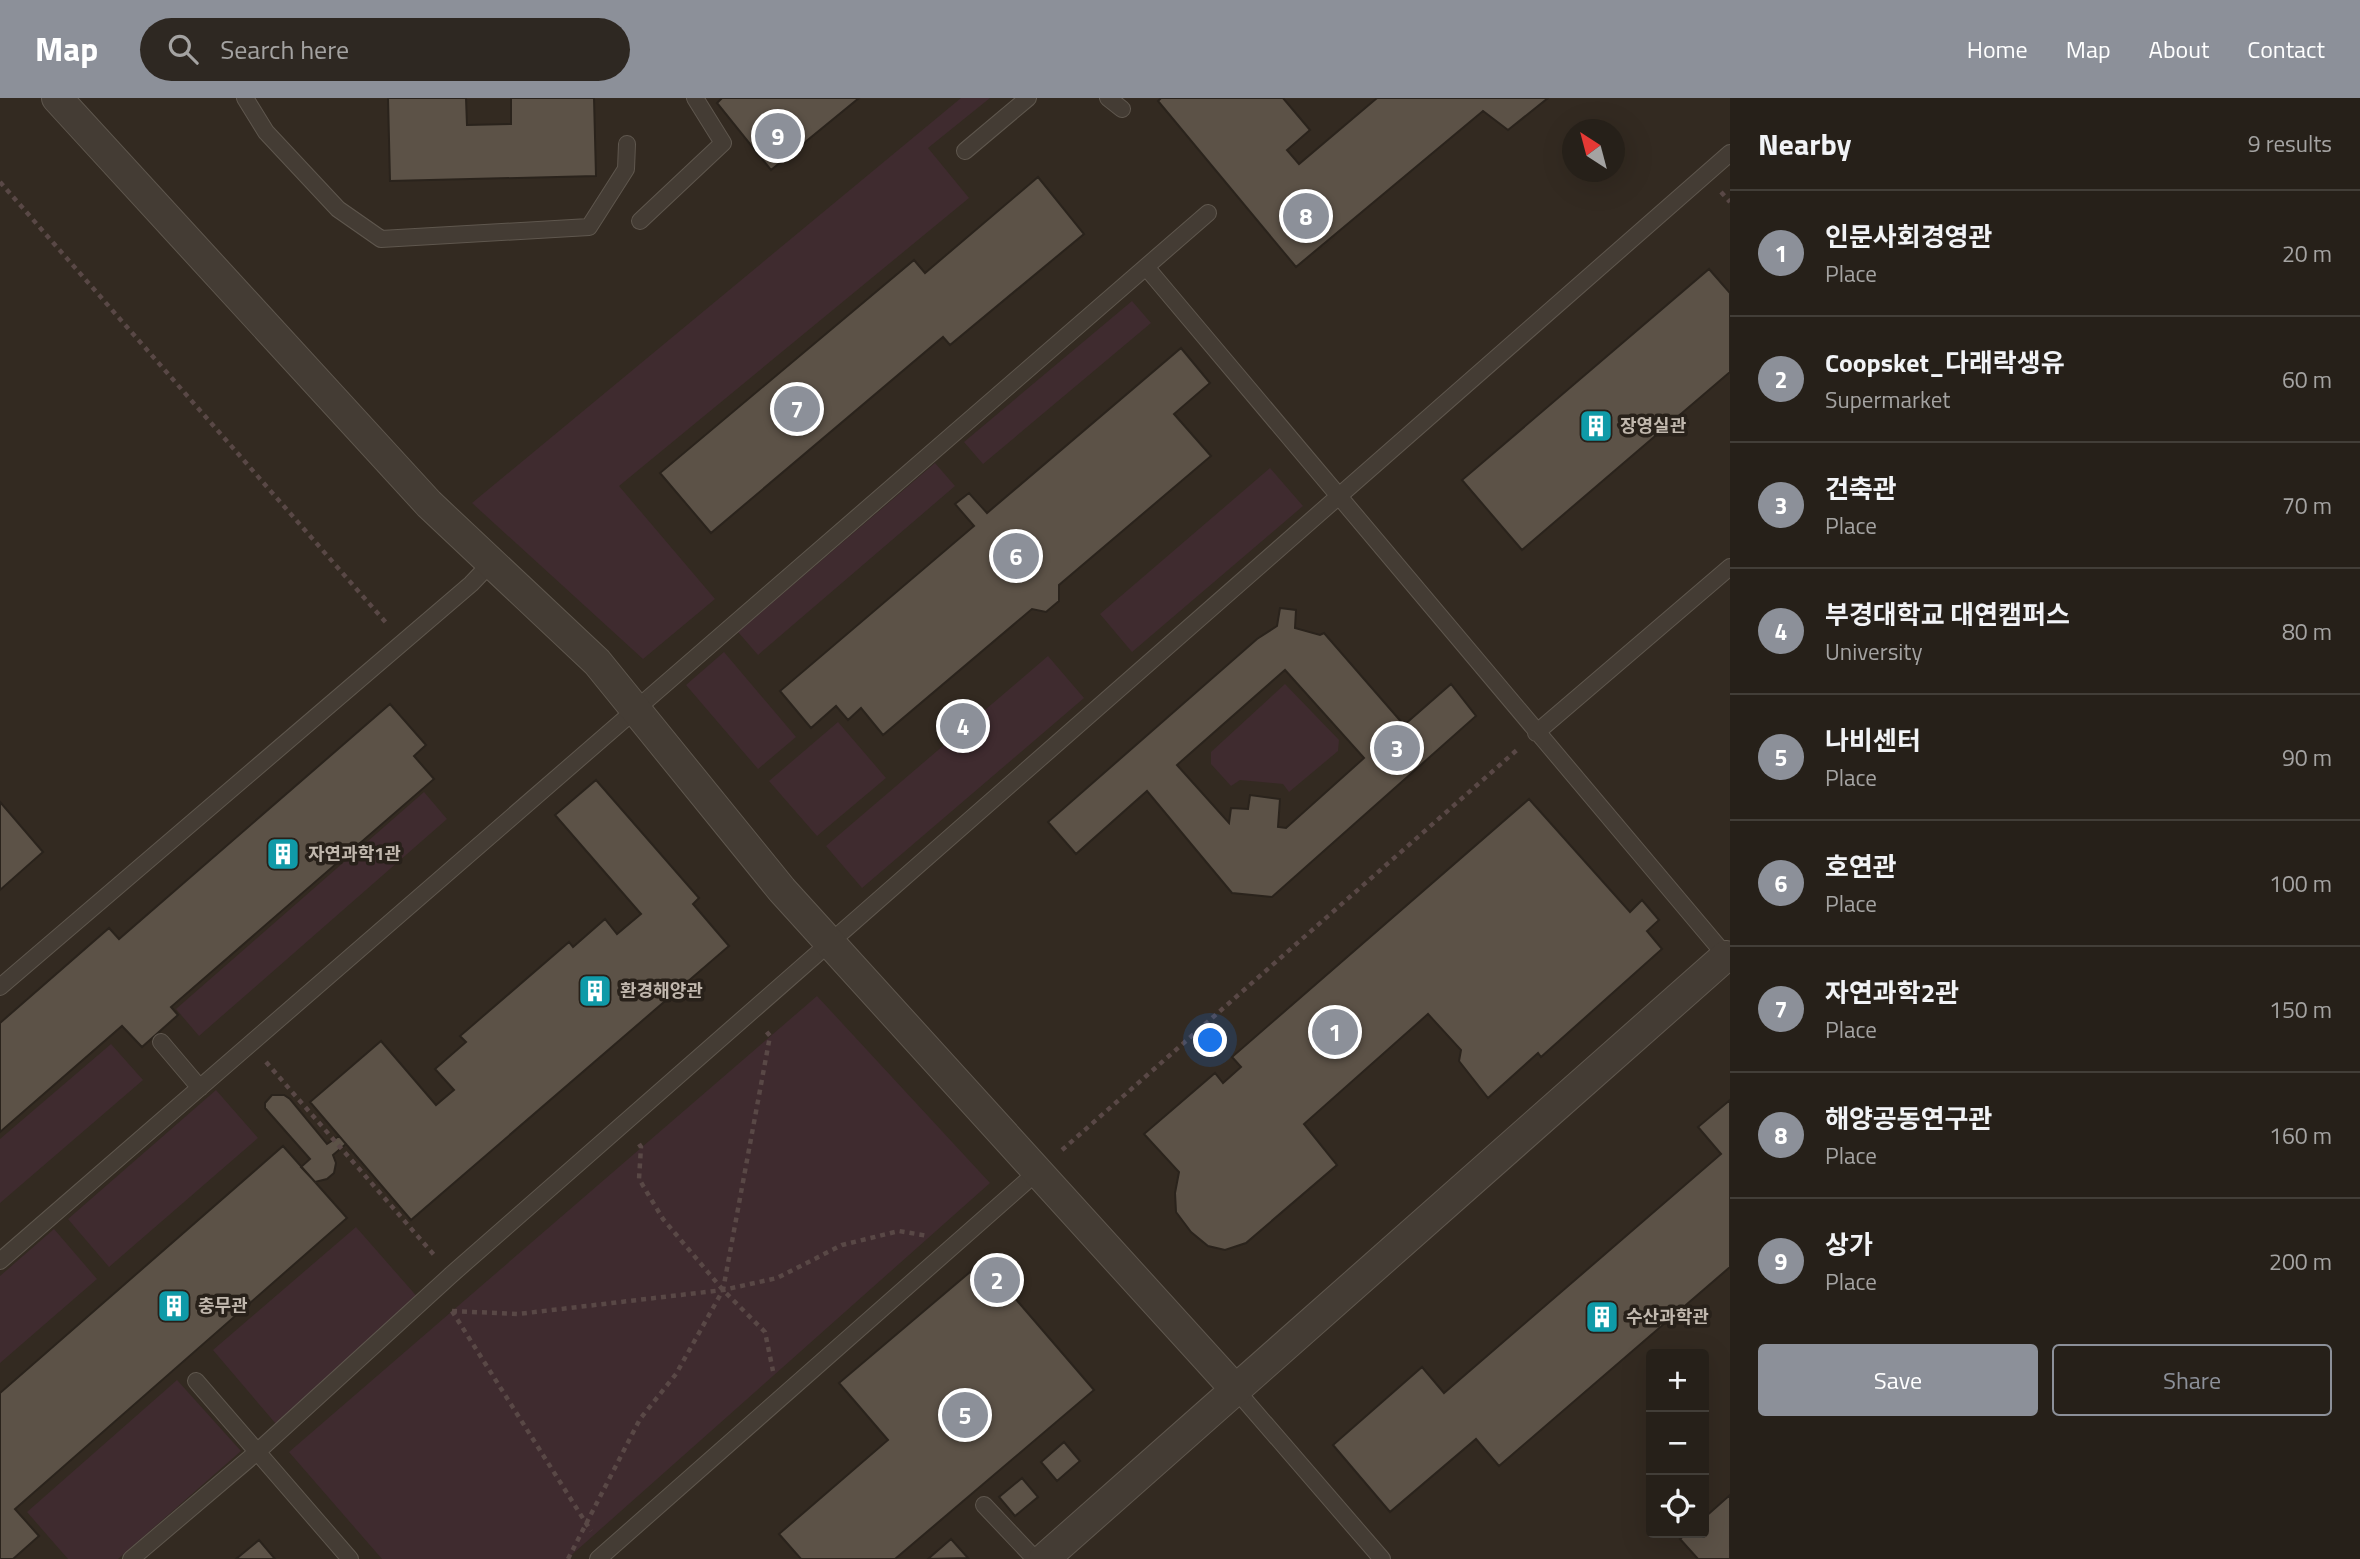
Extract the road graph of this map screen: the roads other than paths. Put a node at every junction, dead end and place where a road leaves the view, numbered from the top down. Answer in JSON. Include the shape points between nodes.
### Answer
{"nodes":[{"id":1,"x":57,"y":98,"type":"edge"},
{"id":2,"x":245,"y":98,"type":"edge"},
{"id":3,"x":695,"y":98,"type":"edge"},
{"id":4,"x":1028,"y":98,"type":"edge"},
{"id":5,"x":1108,"y":98,"type":"edge"},
{"id":6,"x":1122,"y":109,"type":"dead end"},
{"id":7,"x":627,"y":144,"type":"dead end"},
{"id":8,"x":965,"y":151,"type":"dead end"},
{"id":9,"x":1730,"y":153,"type":"edge"},
{"id":10,"x":1208,"y":213,"type":"dead end"},
{"id":11,"x":640,"y":221,"type":"dead end"},
{"id":12,"x":1146,"y":267,"type":"junction"},
{"id":13,"x":1338,"y":497,"type":"junction"},
{"id":14,"x":492,"y":562,"type":"junction"},
{"id":15,"x":1730,"y":567,"type":"edge"},
{"id":16,"x":635,"y":709,"type":"junction"},
{"id":17,"x":1536,"y":733,"type":"junction"},
{"id":18,"x":830,"y":943,"type":"junction"},
{"id":19,"x":1728,"y":954,"type":"edge"},
{"id":20,"x":0,"y":987,"type":"edge"},
{"id":21,"x":161,"y":1042,"type":"dead end"},
{"id":22,"x":200,"y":1088,"type":"junction"},
{"id":23,"x":1037,"y":1172,"type":"junction"},
{"id":24,"x":0,"y":1261,"type":"edge"},
{"id":25,"x":196,"y":1381,"type":"dead end"},
{"id":26,"x":1236,"y":1390,"type":"junction"},
{"id":27,"x":257,"y":1452,"type":"junction"},
{"id":28,"x":984,"y":1505,"type":"dead end"},
{"id":29,"x":602,"y":1555,"type":"edge"},
{"id":30,"x":131,"y":1559,"type":"edge"},
{"id":31,"x":349,"y":1559,"type":"edge"},
{"id":32,"x":1035,"y":1559,"type":"edge"},
{"id":33,"x":1044,"y":1559,"type":"edge"},
{"id":34,"x":1382,"y":1559,"type":"edge"}],
"edges":[{"from":1,"to":14,"type":"street","via":[[429,504]]},
{"from":2,"to":7,"type":"lane","via":[[265,132],[338,209],[381,239],[589,227],[626,169]]},
{"from":3,"to":11,"type":"lane","via":[[723,143]]},
{"from":4,"to":8,"type":"lane"},
{"from":5,"to":6,"type":"lane"},
{"from":9,"to":13,"type":"lane"},
{"from":10,"to":12,"type":"lane"},
{"from":12,"to":13,"type":"lane"},
{"from":12,"to":16,"type":"lane"},
{"from":13,"to":17,"type":"lane"},
{"from":13,"to":18,"type":"lane"},
{"from":14,"to":16,"type":"street","via":[[597,662]]},
{"from":14,"to":20,"type":"lane"},
{"from":15,"to":17,"type":"lane"},
{"from":16,"to":18,"type":"street"},
{"from":16,"to":22,"type":"lane"},
{"from":17,"to":19,"type":"lane"},
{"from":18,"to":23,"type":"street"},
{"from":18,"to":27,"type":"lane"},
{"from":19,"to":26,"type":"street"},
{"from":21,"to":22,"type":"lane"},
{"from":22,"to":24,"type":"lane"},
{"from":23,"to":26,"type":"street"},
{"from":23,"to":29,"type":"lane"},
{"from":25,"to":27,"type":"lane"},
{"from":26,"to":33,"type":"street"},
{"from":26,"to":34,"type":"lane"},
{"from":27,"to":30,"type":"lane"},
{"from":27,"to":31,"type":"lane"},
{"from":28,"to":32,"type":"lane"}]}
